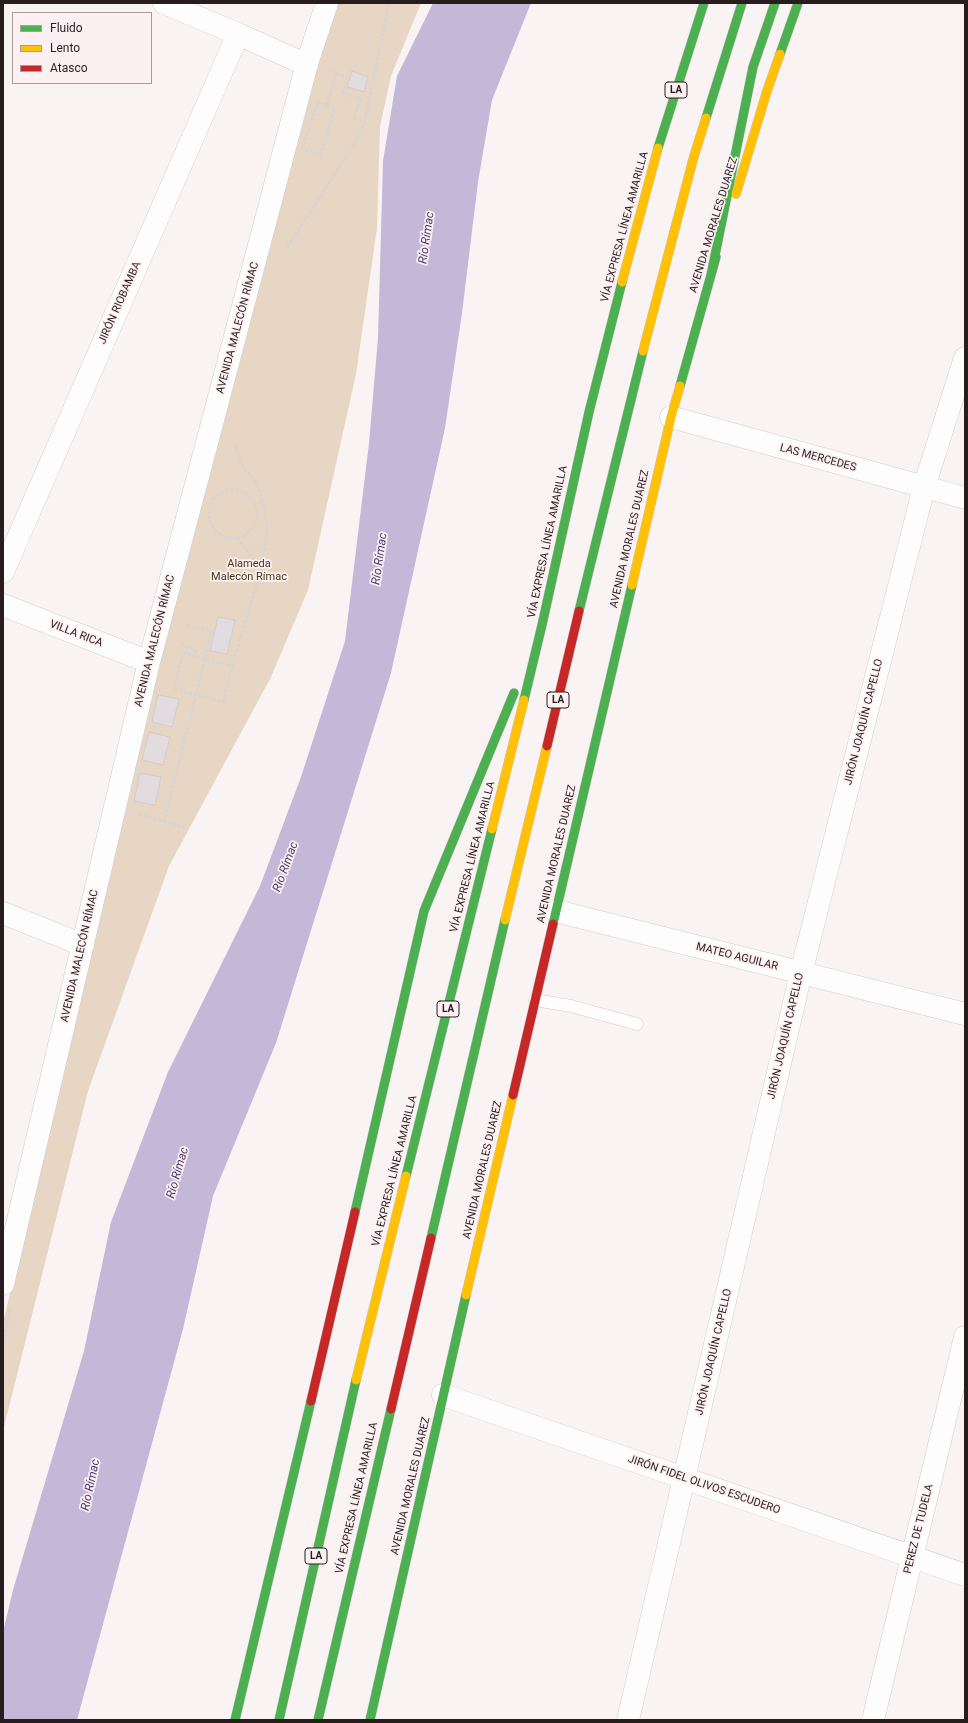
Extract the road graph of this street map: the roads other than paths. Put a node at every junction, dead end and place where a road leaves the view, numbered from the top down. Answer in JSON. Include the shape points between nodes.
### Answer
{"nodes":[{"id":1,"x":164,"y":3,"type":"edge"},
{"id":2,"x":327,"y":3,"type":"edge"},
{"id":3,"x":704,"y":3,"type":"edge"},
{"id":4,"x":742,"y":3,"type":"edge"},
{"id":5,"x":775,"y":3,"type":"edge"},
{"id":6,"x":798,"y":3,"type":"edge"},
{"id":7,"x":238,"y":34,"type":"junction"},
{"id":8,"x":308,"y":63,"type":"junction"},
{"id":9,"x":711,"y":274,"type":"junction"},
{"id":10,"x":965,"y":358,"type":"edge"},
{"id":11,"x":671,"y":417,"type":"junction"},
{"id":12,"x":924,"y":487,"type":"junction"},
{"id":13,"x":965,"y":498,"type":"edge"},
{"id":14,"x":3,"y":572,"type":"edge"},
{"id":15,"x":3,"y":605,"type":"edge"},
{"id":16,"x":542,"y":625,"type":"junction"},
{"id":17,"x":149,"y":662,"type":"junction"},
{"id":18,"x":556,"y":911,"type":"junction"},
{"id":19,"x":3,"y":913,"type":"edge"},
{"id":20,"x":83,"y":945,"type":"junction"},
{"id":21,"x":801,"y":973,"type":"junction"},
{"id":22,"x":535,"y":1000,"type":"junction"},
{"id":23,"x":965,"y":1014,"type":"edge"},
{"id":24,"x":637,"y":1024,"type":"dead end"},
{"id":25,"x":11,"y":1214,"type":"edge"},
{"id":26,"x":3,"y":1284,"type":"edge"},
{"id":27,"x":965,"y":1337,"type":"edge"},
{"id":28,"x":443,"y":1394,"type":"junction"},
{"id":29,"x":685,"y":1478,"type":"junction"},
{"id":30,"x":912,"y":1557,"type":"junction"},
{"id":31,"x":965,"y":1575,"type":"edge"},
{"id":32,"x":235,"y":1720,"type":"edge"},
{"id":33,"x":279,"y":1720,"type":"edge"},
{"id":34,"x":318,"y":1720,"type":"edge"},
{"id":35,"x":370,"y":1720,"type":"edge"},
{"id":36,"x":628,"y":1720,"type":"edge"},
{"id":37,"x":872,"y":1720,"type":"edge"}],
"edges":[{"from":1,"to":7,"type":"street"},
{"from":2,"to":8,"type":"street","name":"AVENIDA MALECÓN RÍMAC"},
{"from":3,"to":16,"type":"main road","name":"VÍA EXPRESA LÍNEA AMARILLA","number":"LA","via":[[648,185],[589,412]]},
{"from":4,"to":34,"type":"main road","name":"VÍA EXPRESA LÍNEA AMARILLA","number":"LA","via":[[694,156],[625,420]]},
{"from":5,"to":9,"type":"main road","via":[[753,67]]},
{"from":6,"to":9,"type":"main road","name":"AVENIDA MORALES DUAREZ","via":[[767,91]]},
{"from":7,"to":8,"type":"street"},
{"from":7,"to":14,"type":"street","name":"JIRÓN RIOBAMBA"},
{"from":8,"to":17,"type":"street","name":"AVENIDA MALECÓN RÍMAC"},
{"from":9,"to":11,"type":"main road","name":"AVENIDA MORALES DUAREZ"},
{"from":10,"to":12,"type":"street","name":"JIRÓN JOAQUÍN CAPELLO"},
{"from":11,"to":12,"type":"street","name":"LAS MERCEDES"},
{"from":11,"to":18,"type":"main road","name":"AVENIDA MORALES DUAREZ"},
{"from":12,"to":13,"type":"street","name":"LAS MERCEDES"},
{"from":12,"to":21,"type":"street","name":"JIRÓN JOAQUÍN CAPELLO"},
{"from":15,"to":17,"type":"street","name":"VILLA RICA"},
{"from":16,"to":32,"type":"main road","via":[[424,911]]},
{"from":16,"to":33,"type":"main road","name":"VÍA EXPRESA LÍNEA AMARILLA","number":"LA","via":[[353,1392]]},
{"from":17,"to":20,"type":"street","name":"AVENIDA MALECÓN RÍMAC"},
{"from":18,"to":21,"type":"street","name":"MATEO AGUILAR"},
{"from":18,"to":22,"type":"main road","name":"AVENIDA MORALES DUAREZ"},
{"from":19,"to":20,"type":"street"},
{"from":20,"to":25,"type":"street","name":"AVENIDA MALECÓN RÍMAC"},
{"from":21,"to":23,"type":"street","name":"MATEO AGUILAR"},
{"from":21,"to":29,"type":"street","name":"JIRÓN JOAQUÍN CAPELLO"},
{"from":22,"to":24,"type":"lane","via":[[571,1006]]},
{"from":22,"to":28,"type":"main road","name":"AVENIDA MORALES DUAREZ"},
{"from":25,"to":26,"type":"street","name":"AVENIDA MALECÓN RÍMAC"},
{"from":27,"to":30,"type":"street","name":"PEREZ DE TUDELA"},
{"from":28,"to":29,"type":"street","name":"JIRÓN FIDEL OLIVOS ESCUDERO"},
{"from":28,"to":35,"type":"main road","name":"AVENIDA MORALES DUAREZ"},
{"from":29,"to":30,"type":"street","name":"JIRÓN FIDEL OLIVOS ESCUDERO"},
{"from":29,"to":36,"type":"street","name":"JIRÓN JOAQUÍN CAPELLO"},
{"from":30,"to":31,"type":"street","name":"JIRÓN FIDEL OLIVOS ESCUDERO"},
{"from":30,"to":37,"type":"street","name":"PEREZ DE TUDELA"}]}
